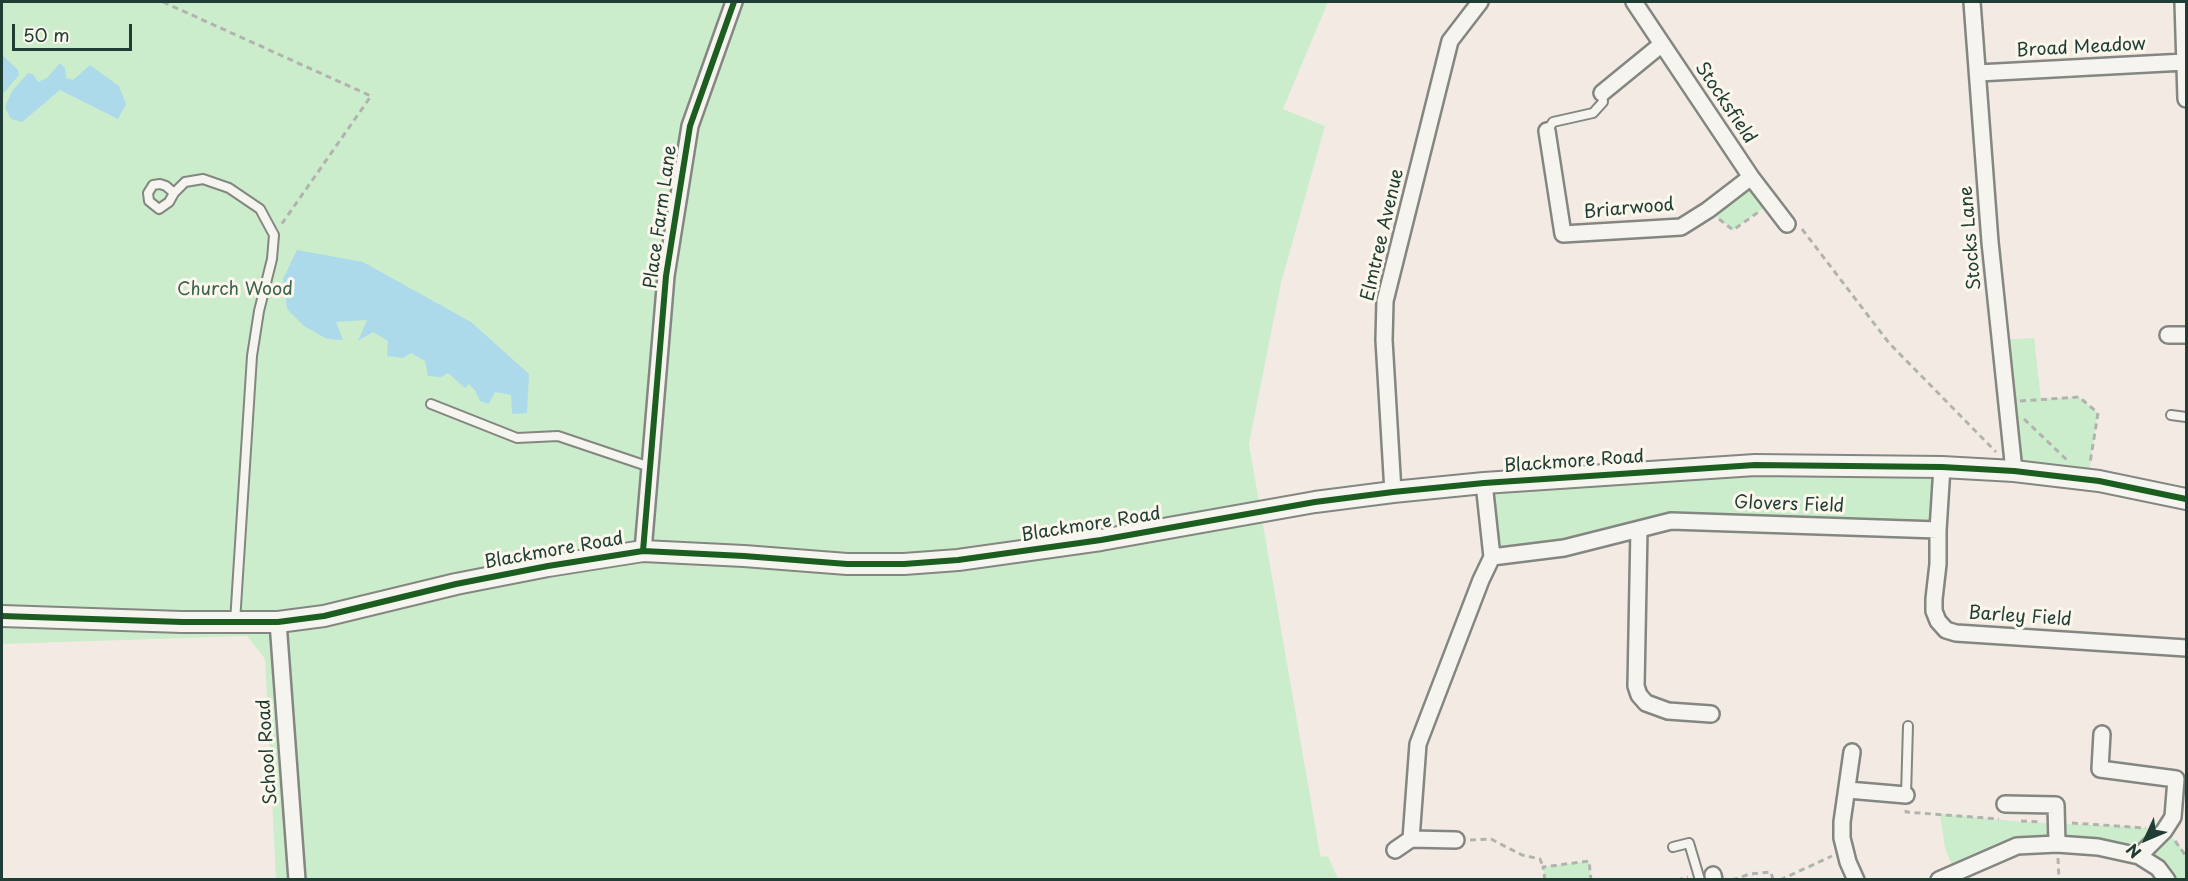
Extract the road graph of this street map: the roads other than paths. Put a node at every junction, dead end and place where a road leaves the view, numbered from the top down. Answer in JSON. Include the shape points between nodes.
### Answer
{"nodes":[{"id":1,"x":734,"y":2,"type":"edge"},
{"id":2,"x":1480,"y":2,"type":"edge"},
{"id":3,"x":1634,"y":2,"type":"edge"},
{"id":4,"x":1972,"y":2,"type":"edge"},
{"id":5,"x":2183,"y":2,"type":"edge"},
{"id":6,"x":1662,"y":44,"type":"junction"},
{"id":7,"x":2185,"y":62,"type":"edge"},
{"id":8,"x":1978,"y":73,"type":"junction"},
{"id":9,"x":1602,"y":93,"type":"joint"},
{"id":10,"x":2187,"y":99,"type":"edge"},
{"id":11,"x":1547,"y":131,"type":"joint"},
{"id":12,"x":1751,"y":177,"type":"junction"},
{"id":13,"x":174,"y":193,"type":"dead end"},
{"id":14,"x":1787,"y":224,"type":"road end"},
{"id":15,"x":2187,"y":334,"type":"edge"},
{"id":16,"x":2168,"y":336,"type":"dead end"},
{"id":17,"x":431,"y":404,"type":"dead end"},
{"id":18,"x":2171,"y":415,"type":"dead end"},
{"id":19,"x":2187,"y":417,"type":"edge"},
{"id":20,"x":650,"y":467,"type":"junction"},
{"id":21,"x":1942,"y":467,"type":"junction"},
{"id":22,"x":2014,"y":471,"type":"junction"},
{"id":23,"x":1484,"y":483,"type":"junction"},
{"id":24,"x":1393,"y":492,"type":"junction"},
{"id":25,"x":2187,"y":499,"type":"edge"},
{"id":26,"x":1639,"y":530,"type":"junction"},
{"id":27,"x":1938,"y":530,"type":"junction"},
{"id":28,"x":643,"y":551,"type":"junction"},
{"id":29,"x":1492,"y":557,"type":"junction"},
{"id":30,"x":2,"y":616,"type":"edge"},
{"id":31,"x":278,"y":622,"type":"junction"},
{"id":32,"x":235,"y":623,"type":"junction"},
{"id":33,"x":2187,"y":648,"type":"edge"},
{"id":34,"x":1711,"y":714,"type":"dead end"},
{"id":35,"x":1908,"y":726,"type":"dead end"},
{"id":36,"x":2102,"y":734,"type":"dead end"},
{"id":37,"x":1852,"y":752,"type":"dead end"},
{"id":38,"x":1848,"y":790,"type":"junction"},
{"id":39,"x":1906,"y":795,"type":"joint"},
{"id":40,"x":2005,"y":804,"type":"dead end"},
{"id":41,"x":1411,"y":839,"type":"junction"},
{"id":42,"x":1456,"y":840,"type":"road end"},
{"id":43,"x":2057,"y":844,"type":"junction"},
{"id":44,"x":1673,"y":848,"type":"dead end"},
{"id":45,"x":1395,"y":850,"type":"dead end"},
{"id":46,"x":2139,"y":856,"type":"junction"},
{"id":47,"x":1709,"y":878,"type":"edge"},
{"id":48,"x":297,"y":879,"type":"edge"},
{"id":49,"x":1856,"y":879,"type":"edge"},
{"id":50,"x":1940,"y":879,"type":"edge"},
{"id":51,"x":2167,"y":879,"type":"edge"}],
"edges":[{"from":1,"to":20,"type":"street","name":"Place Farm Lane","via":[[690,126],[666,276]]},
{"from":2,"to":24,"type":"street","name":"Elmtree Avenue","via":[[1450,41],[1385,301]]},
{"from":3,"to":6,"type":"street","name":"Stocksfield"},
{"from":4,"to":8,"type":"street","name":"Stocks Lane"},
{"from":5,"to":7,"type":"street"},
{"from":6,"to":9,"type":"street"},
{"from":6,"to":12,"type":"street","name":"Stocksfield"},
{"from":7,"to":8,"type":"street","name":"Broad Meadow"},
{"from":7,"to":10,"type":"street"},
{"from":8,"to":22,"type":"street","name":"Stocks Lane","via":[[1990,242]]},
{"from":9,"to":11,"type":"lane","via":[[1603,102],[1593,113],[1553,123]]},
{"from":11,"to":12,"type":"street","name":"Briarwood","via":[[1563,234],[1681,226]]},
{"from":12,"to":14,"type":"street","name":"Stocksfield"},
{"from":13,"to":32,"type":"lane","via":[[185,182],[203,179],[229,188],[260,208],[274,235],[252,357]]},
{"from":15,"to":16,"type":"street"},
{"from":17,"to":20,"type":"lane","via":[[517,438],[558,436]]},
{"from":18,"to":19,"type":"lane"},
{"from":20,"to":28,"type":"street","name":"Place Farm Lane"},
{"from":21,"to":22,"type":"street","name":"Blackmore Road"},
{"from":21,"to":23,"type":"street","name":"Blackmore Road","via":[[1755,465]]},
{"from":21,"to":27,"type":"street","name":"Barley Field"},
{"from":22,"to":25,"type":"street","name":"Blackmore Road"},
{"from":23,"to":24,"type":"street","name":"Blackmore Road"},
{"from":23,"to":29,"type":"street"},
{"from":24,"to":28,"type":"street","name":"Blackmore Road","via":[[958,560],[847,564]]},
{"from":26,"to":27,"type":"street","name":"Glovers Field","via":[[1671,521]]},
{"from":26,"to":29,"type":"street","name":"Glovers Field","via":[[1564,548]]},
{"from":26,"to":34,"type":"street","via":[[1639,695],[1646,703],[1668,711]]},
{"from":27,"to":33,"type":"street","name":"Barley Field","via":[[1934,611],[1946,630]]},
{"from":28,"to":31,"type":"street","name":"Blackmore Road","via":[[548,566],[324,616]]},
{"from":29,"to":41,"type":"street","via":[[1418,744]]},
{"from":30,"to":32,"type":"street","name":"Blackmore Road"},
{"from":31,"to":32,"type":"street","name":"Blackmore Road"},
{"from":31,"to":48,"type":"street","name":"School Road"},
{"from":35,"to":39,"type":"lane"},
{"from":36,"to":46,"type":"street","via":[[2100,769],[2176,779],[2173,817]]},
{"from":37,"to":38,"type":"street"},
{"from":38,"to":39,"type":"street"},
{"from":38,"to":49,"type":"street","via":[[1842,841]]},
{"from":40,"to":43,"type":"street","via":[[2055,805]]},
{"from":41,"to":42,"type":"street"},
{"from":41,"to":45,"type":"street"},
{"from":43,"to":46,"type":"street"},
{"from":43,"to":50,"type":"street","via":[[2017,846]]},
{"from":44,"to":47,"type":"lane","via":[[1689,843]]},
{"from":46,"to":51,"type":"street"}]}
